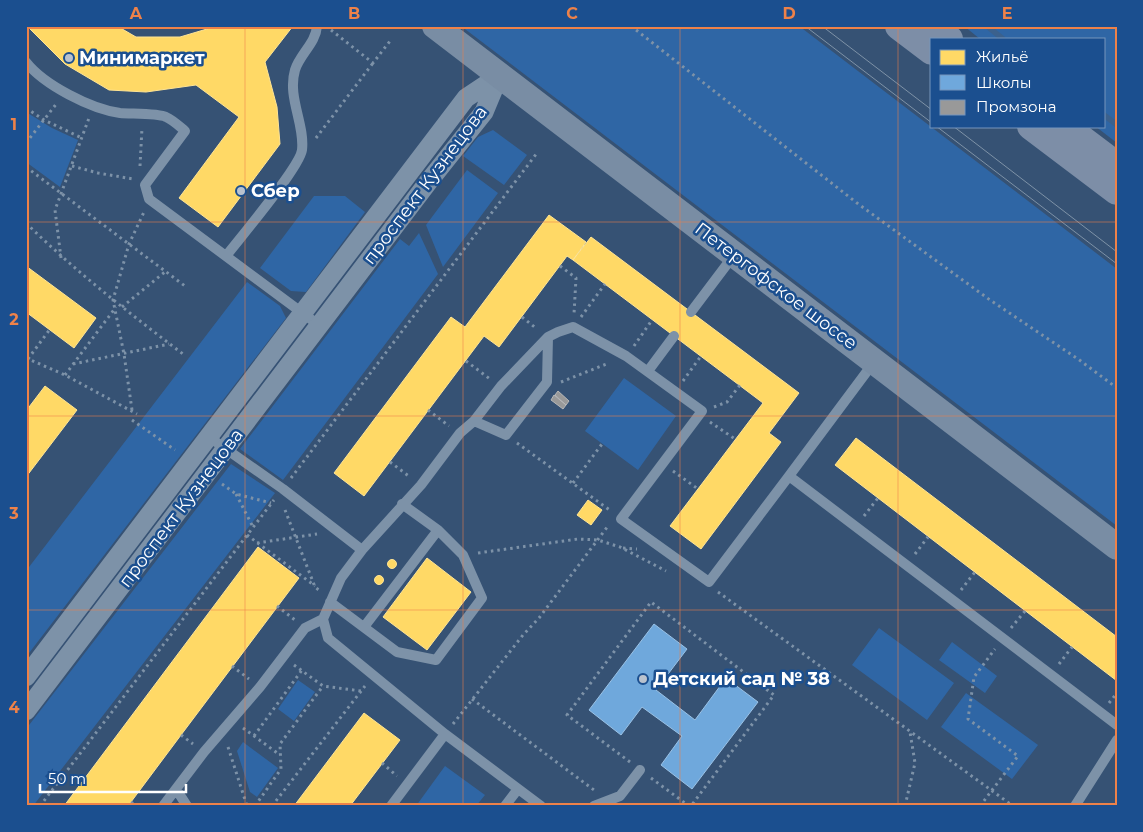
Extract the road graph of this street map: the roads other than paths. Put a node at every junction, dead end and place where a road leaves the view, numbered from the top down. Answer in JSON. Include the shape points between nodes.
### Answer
{"nodes":[{"id":1,"x":435,"y":26,"type":"edge"},
{"id":2,"x":899,"y":26,"type":"edge"},
{"id":3,"x":933,"y":26,"type":"edge"},
{"id":4,"x":317,"y":27,"type":"edge"},
{"id":5,"x":948,"y":38,"type":"edge"},
{"id":6,"x":930,"y":49,"type":"edge"},
{"id":7,"x":26,"y":62,"type":"edge"},
{"id":8,"x":499,"y":76,"type":"junction"},
{"id":9,"x":1034,"y":128,"type":"edge"},
{"id":10,"x":1067,"y":128,"type":"edge"},
{"id":11,"x":1117,"y":166,"type":"edge"},
{"id":12,"x":1117,"y":191,"type":"edge"},
{"id":13,"x":734,"y":254,"type":"junction"},
{"id":14,"x":226,"y":256,"type":"junction"},
{"id":15,"x":691,"y":312,"type":"dead end"},
{"id":16,"x":303,"y":313,"type":"junction"},
{"id":17,"x":320,"y":326,"type":"junction"},
{"id":18,"x":674,"y":336,"type":"dead end"},
{"id":19,"x":548,"y":337,"type":"junction"},
{"id":20,"x":874,"y":361,"type":"junction"},
{"id":21,"x":648,"y":372,"type":"junction"},
{"id":22,"x":474,"y":421,"type":"junction"},
{"id":23,"x":209,"y":436,"type":"junction"},
{"id":24,"x":226,"y":449,"type":"junction"},
{"id":25,"x":789,"y":476,"type":"junction"},
{"id":26,"x":402,"y":504,"type":"junction"},
{"id":27,"x":438,"y":530,"type":"junction"},
{"id":28,"x":1117,"y":547,"type":"edge"},
{"id":29,"x":362,"y":550,"type":"junction"},
{"id":30,"x":330,"y":602,"type":"junction"},
{"id":31,"x":323,"y":619,"type":"junction"},
{"id":32,"x":364,"y":627,"type":"junction"},
{"id":33,"x":26,"y":676,"type":"edge"},
{"id":34,"x":26,"y":710,"type":"edge"},
{"id":35,"x":1117,"y":725,"type":"edge"},
{"id":36,"x":445,"y":734,"type":"junction"},
{"id":37,"x":1117,"y":740,"type":"edge"},
{"id":38,"x":640,"y":770,"type":"road end"},
{"id":39,"x":176,"y":789,"type":"junction"},
{"id":40,"x":518,"y":789,"type":"junction"},
{"id":41,"x":163,"y":806,"type":"edge"},
{"id":42,"x":187,"y":806,"type":"edge"},
{"id":43,"x":391,"y":806,"type":"edge"},
{"id":44,"x":505,"y":806,"type":"edge"},
{"id":45,"x":541,"y":806,"type":"edge"},
{"id":46,"x":594,"y":806,"type":"edge"},
{"id":47,"x":1075,"y":806,"type":"edge"}],
"edges":[{"from":1,"to":8,"type":"street","name":"Петергофское шоссе"},
{"from":2,"to":6,"type":"main road"},
{"from":3,"to":5,"type":"main road"},
{"from":4,"to":14,"type":"lane","via":[[298,64],[293,83],[302,152],[293,169]]},
{"from":7,"to":14,"type":"lane","via":[[64,93],[93,106],[119,113],[165,116],[185,130],[145,184],[149,199]]},
{"from":8,"to":13,"type":"street","name":"Петергофское шоссе"},
{"from":8,"to":16,"type":"street","name":"проспект Кузнецова","via":[[466,98]]},
{"from":8,"to":17,"type":"street","name":"проспект Кузнецова","via":[[484,112]]},
{"from":9,"to":12,"type":"main road"},
{"from":10,"to":11,"type":"main road"},
{"from":13,"to":15,"type":"lane"},
{"from":13,"to":20,"type":"street","name":"Петергофское шоссе"},
{"from":14,"to":16,"type":"lane"},
{"from":16,"to":17,"type":"lane"},
{"from":16,"to":23,"type":"street","name":"проспект Кузнецова"},
{"from":17,"to":24,"type":"street","name":"проспект Кузнецова"},
{"from":18,"to":21,"type":"lane"},
{"from":19,"to":21,"type":"lane","via":[[574,327]]},
{"from":19,"to":22,"type":"lane","via":[[501,386]]},
{"from":19,"to":22,"type":"lane","via":[[547,382],[506,436]]},
{"from":20,"to":25,"type":"lane"},
{"from":20,"to":28,"type":"street","name":"Петергофское шоссе"},
{"from":21,"to":25,"type":"lane","via":[[701,413],[621,519],[709,582]]},
{"from":22,"to":26,"type":"lane"},
{"from":23,"to":24,"type":"lane"},
{"from":23,"to":33,"type":"street","name":"проспект Кузнецова"},
{"from":24,"to":29,"type":"lane"},
{"from":24,"to":34,"type":"street","name":"проспект Кузнецова"},
{"from":25,"to":35,"type":"lane"},
{"from":26,"to":27,"type":"lane"},
{"from":26,"to":29,"type":"lane"},
{"from":27,"to":32,"type":"lane"},
{"from":27,"to":32,"type":"lane","via":[[463,555],[482,598],[436,660],[397,652]]},
{"from":29,"to":30,"type":"lane","via":[[341,578]]},
{"from":30,"to":31,"type":"lane"},
{"from":30,"to":32,"type":"lane"},
{"from":31,"to":36,"type":"lane","via":[[328,638]]},
{"from":31,"to":39,"type":"lane","via":[[305,628]]},
{"from":36,"to":40,"type":"lane"},
{"from":36,"to":43,"type":"lane"},
{"from":37,"to":47,"type":"lane"},
{"from":38,"to":46,"type":"lane","via":[[620,796]]},
{"from":39,"to":41,"type":"lane"},
{"from":39,"to":42,"type":"lane"},
{"from":40,"to":44,"type":"lane"},
{"from":40,"to":45,"type":"lane"}]}
